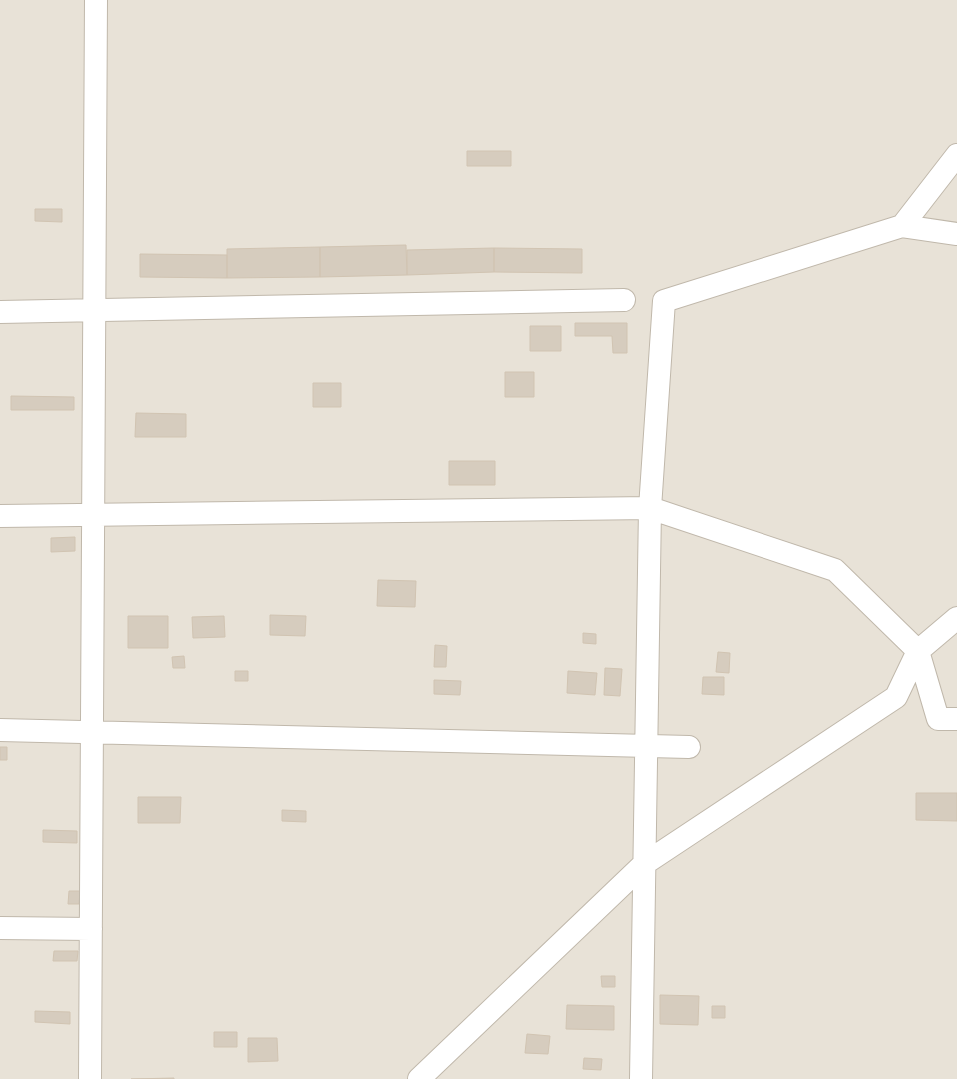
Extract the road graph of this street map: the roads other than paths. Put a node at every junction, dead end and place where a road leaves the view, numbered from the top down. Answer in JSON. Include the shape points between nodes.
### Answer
{"nodes":[{"id":1,"x":96,"y":0,"type":"edge"},
{"id":2,"x":957,"y":155,"type":"edge"},
{"id":3,"x":902,"y":226,"type":"junction"},
{"id":4,"x":957,"y":234,"type":"edge"},
{"id":5,"x":624,"y":300,"type":"dead end"},
{"id":6,"x":95,"y":310,"type":"junction"},
{"id":7,"x":0,"y":312,"type":"edge"},
{"id":8,"x":650,"y":508,"type":"junction"},
{"id":9,"x":93,"y":514,"type":"junction"},
{"id":10,"x":0,"y":516,"type":"edge"},
{"id":11,"x":957,"y":618,"type":"edge"},
{"id":12,"x":918,"y":651,"type":"junction"},
{"id":13,"x":957,"y":719,"type":"edge"},
{"id":14,"x":0,"y":730,"type":"edge"},
{"id":15,"x":92,"y":732,"type":"junction"},
{"id":16,"x":646,"y":746,"type":"junction"},
{"id":17,"x":689,"y":747,"type":"dead end"},
{"id":18,"x":644,"y":864,"type":"junction"},
{"id":19,"x":0,"y":928,"type":"edge"},
{"id":20,"x":91,"y":929,"type":"junction"},
{"id":21,"x":90,"y":1079,"type":"edge"},
{"id":22,"x":418,"y":1079,"type":"edge"},
{"id":23,"x":641,"y":1079,"type":"edge"}],
"edges":[{"from":1,"to":6,"type":"street"},
{"from":2,"to":3,"type":"street"},
{"from":3,"to":4,"type":"street"},
{"from":3,"to":8,"type":"street","via":[[664,301]]},
{"from":5,"to":6,"type":"street"},
{"from":6,"to":7,"type":"street"},
{"from":6,"to":9,"type":"street"},
{"from":8,"to":9,"type":"street"},
{"from":8,"to":12,"type":"street","via":[[835,570]]},
{"from":8,"to":16,"type":"street"},
{"from":9,"to":10,"type":"street"},
{"from":9,"to":15,"type":"street"},
{"from":11,"to":12,"type":"street"},
{"from":12,"to":13,"type":"street","via":[[938,719]]},
{"from":12,"to":18,"type":"street","via":[[896,697]]},
{"from":14,"to":15,"type":"street"},
{"from":15,"to":16,"type":"street"},
{"from":15,"to":20,"type":"street"},
{"from":16,"to":17,"type":"street"},
{"from":16,"to":18,"type":"street"},
{"from":18,"to":22,"type":"street"},
{"from":18,"to":23,"type":"street"},
{"from":19,"to":20,"type":"street"},
{"from":20,"to":21,"type":"street"}]}
